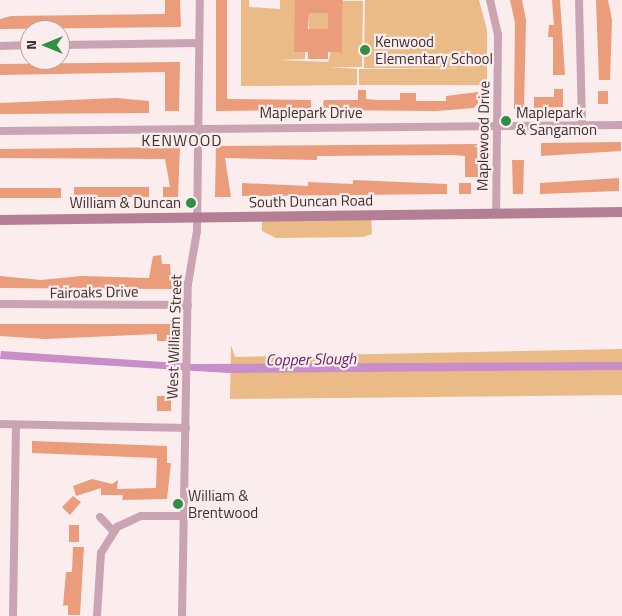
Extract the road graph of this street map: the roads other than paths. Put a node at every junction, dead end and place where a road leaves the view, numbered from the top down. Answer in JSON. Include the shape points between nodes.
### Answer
{"nodes":[{"id":1,"x":200,"y":0,"type":"edge"},
{"id":2,"x":490,"y":0,"type":"edge"},
{"id":3,"x":579,"y":0,"type":"edge"},
{"id":4,"x":199,"y":43,"type":"junction"},
{"id":5,"x":20,"y":45,"type":"edge"},
{"id":6,"x":70,"y":45,"type":"edge"},
{"id":7,"x":0,"y":46,"type":"edge"},
{"id":8,"x":582,"y":125,"type":"junction"},
{"id":9,"x":622,"y":125,"type":"edge"},
{"id":10,"x":497,"y":126,"type":"junction"},
{"id":11,"x":198,"y":128,"type":"junction"},
{"id":12,"x":0,"y":131,"type":"edge"},
{"id":13,"x":622,"y":212,"type":"edge"},
{"id":14,"x":496,"y":214,"type":"junction"},
{"id":15,"x":197,"y":217,"type":"junction"},
{"id":16,"x":0,"y":220,"type":"edge"},
{"id":17,"x":0,"y":304,"type":"edge"},
{"id":18,"x":188,"y":305,"type":"junction"},
{"id":19,"x":0,"y":424,"type":"edge"},
{"id":20,"x":16,"y":425,"type":"junction"},
{"id":21,"x":186,"y":428,"type":"junction"},
{"id":22,"x":184,"y":516,"type":"junction"},
{"id":23,"x":221,"y":516,"type":"dead end"},
{"id":24,"x":100,"y":517,"type":"dead end"},
{"id":25,"x":113,"y":531,"type":"junction"},
{"id":26,"x":13,"y":616,"type":"edge"},
{"id":27,"x":97,"y":616,"type":"edge"},
{"id":28,"x":182,"y":616,"type":"edge"}],
"edges":[{"from":1,"to":4,"type":"street","name":"West William Street"},
{"from":2,"to":10,"type":"street","name":"Maplewood Drive","via":[[498,34]]},
{"from":3,"to":8,"type":"street"},
{"from":4,"to":6,"type":"street"},
{"from":4,"to":11,"type":"street","name":"West William Street"},
{"from":5,"to":7,"type":"street"},
{"from":8,"to":9,"type":"street","name":"Maplepark Drive"},
{"from":8,"to":10,"type":"street","name":"Maplepark Drive"},
{"from":10,"to":11,"type":"street","name":"Maplepark Drive"},
{"from":10,"to":14,"type":"street","name":"Maplewood Drive"},
{"from":11,"to":12,"type":"street","name":"Maplepark Drive"},
{"from":11,"to":15,"type":"street","name":"West William Street"},
{"from":13,"to":14,"type":"main road","name":"South Duncan Road"},
{"from":14,"to":15,"type":"main road","name":"South Duncan Road"},
{"from":15,"to":16,"type":"main road","name":"South Duncan Road"},
{"from":15,"to":18,"type":"street","name":"West William Street"},
{"from":17,"to":18,"type":"street","name":"Fairoaks Drive"},
{"from":18,"to":21,"type":"street","name":"West William Street"},
{"from":19,"to":20,"type":"street"},
{"from":20,"to":21,"type":"street"},
{"from":20,"to":26,"type":"street"},
{"from":21,"to":22,"type":"street","name":"West William Street"},
{"from":22,"to":23,"type":"street"},
{"from":22,"to":25,"type":"street","via":[[141,516]]},
{"from":22,"to":28,"type":"street","name":"West William Street"},
{"from":24,"to":25,"type":"street"},
{"from":25,"to":27,"type":"street","via":[[100,558]]}]}
